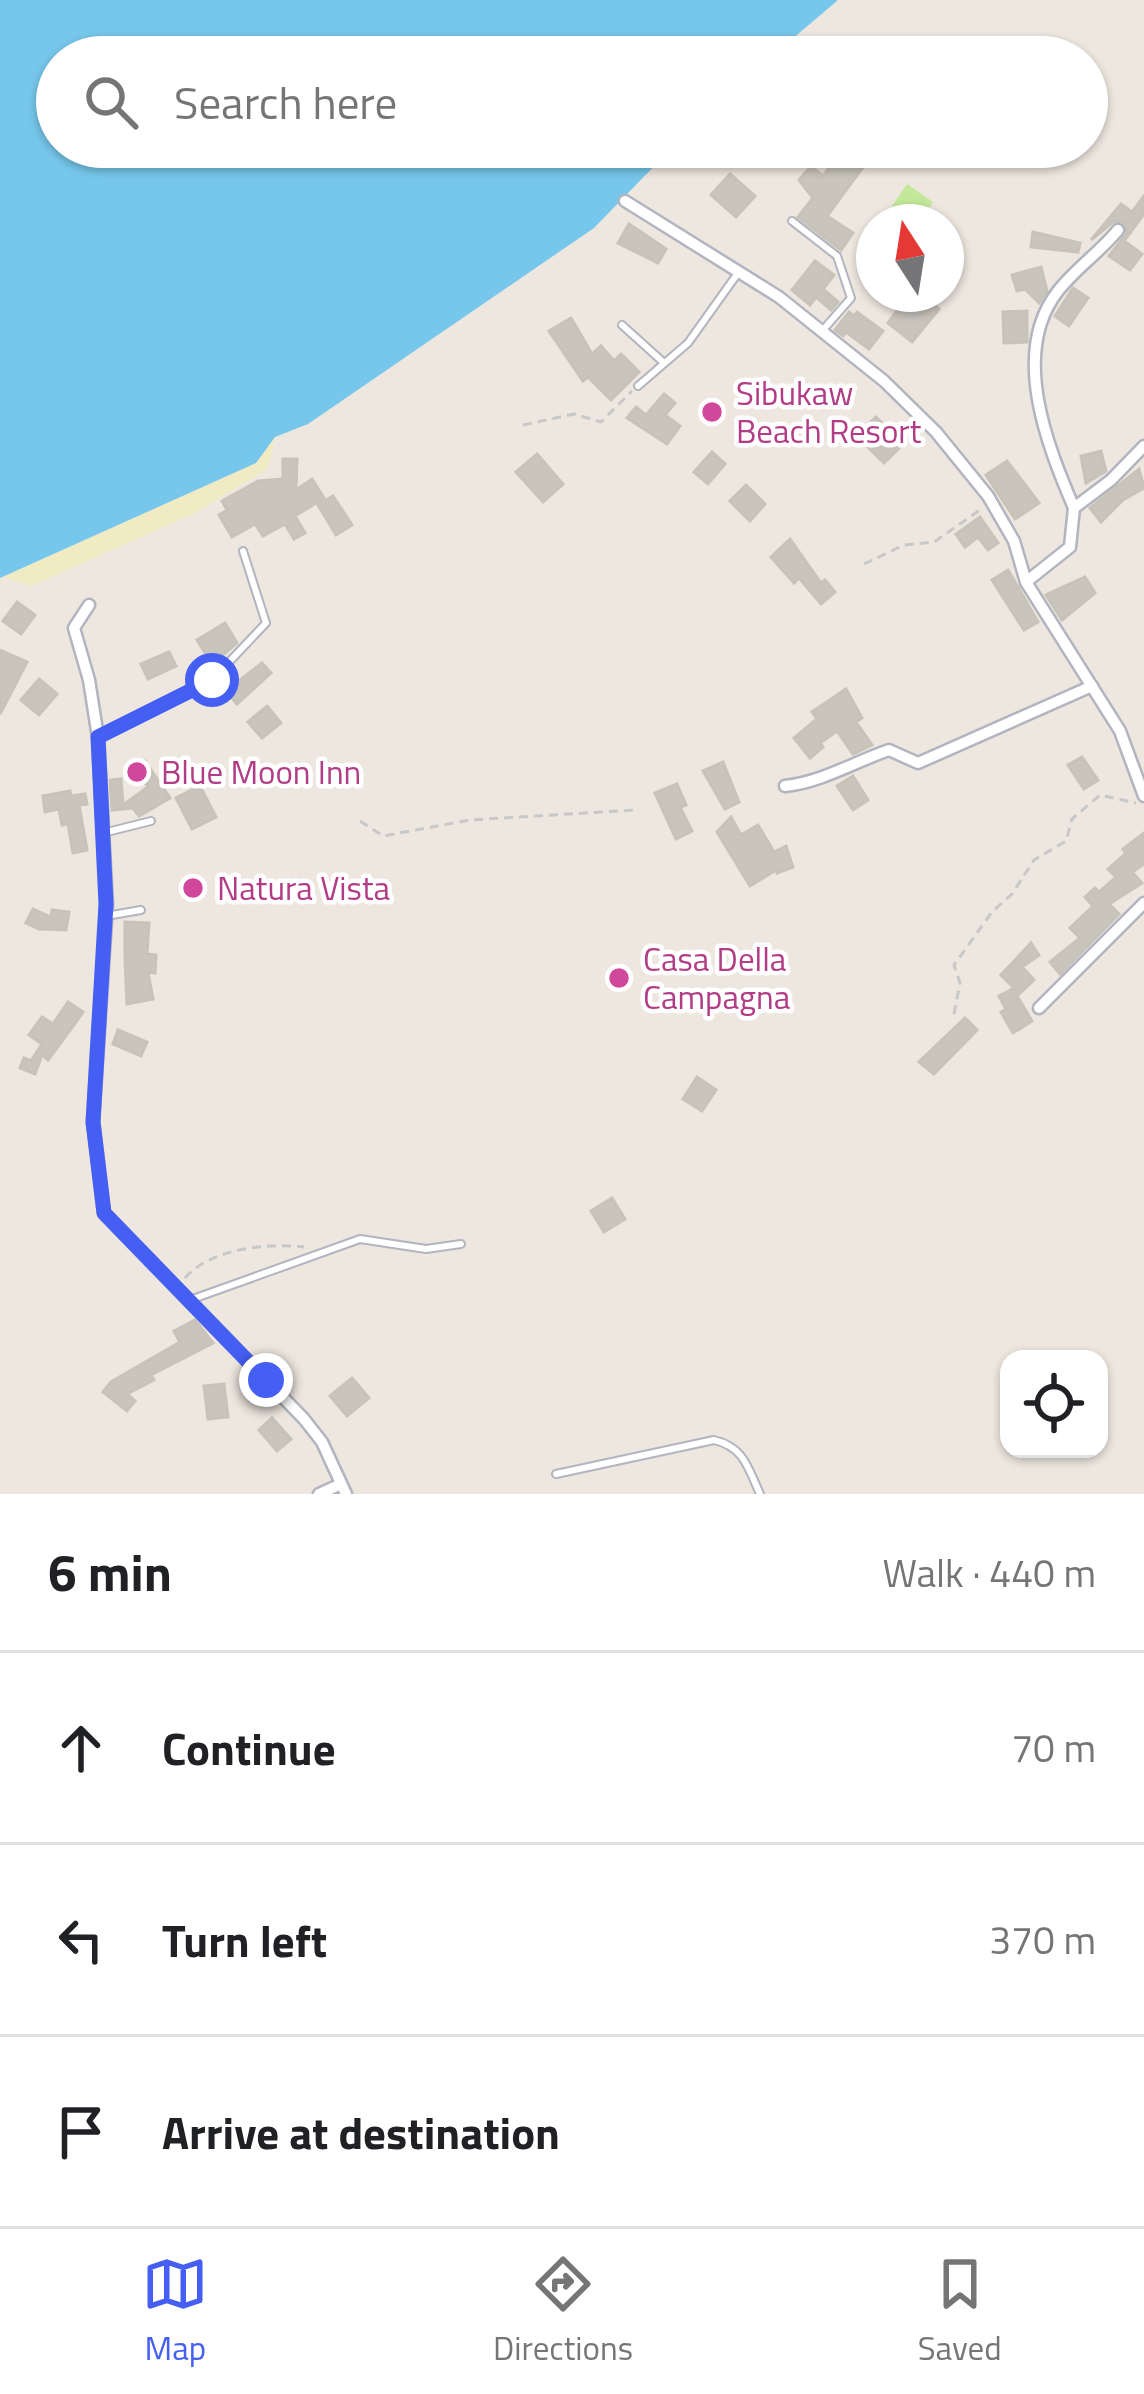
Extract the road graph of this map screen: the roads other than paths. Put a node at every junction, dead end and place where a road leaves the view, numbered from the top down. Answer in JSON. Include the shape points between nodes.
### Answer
{"nodes":[{"id":1,"x":625,"y":201,"type":"dead end"},
{"id":2,"x":791,"y":220,"type":"dead end"},
{"id":3,"x":1118,"y":230,"type":"dead end"},
{"id":4,"x":740,"y":270,"type":"junction"},
{"id":5,"x":622,"y":326,"type":"dead end"},
{"id":6,"x":822,"y":331,"type":"junction"},
{"id":7,"x":663,"y":362,"type":"junction"},
{"id":8,"x":638,"y":386,"type":"road end"},
{"id":9,"x":1144,"y":446,"type":"edge"},
{"id":10,"x":1074,"y":508,"type":"junction"},
{"id":11,"x":243,"y":551,"type":"dead end"},
{"id":12,"x":1026,"y":582,"type":"junction"},
{"id":13,"x":89,"y":604,"type":"dead end"},
{"id":14,"x":1092,"y":686,"type":"junction"},
{"id":15,"x":98,"y":737,"type":"junction"},
{"id":16,"x":785,"y":786,"type":"dead end"},
{"id":17,"x":1144,"y":801,"type":"edge"},
{"id":18,"x":151,"y":821,"type":"dead end"},
{"id":19,"x":103,"y":833,"type":"junction"},
{"id":20,"x":1144,"y":902,"type":"edge"},
{"id":21,"x":141,"y":910,"type":"dead end"},
{"id":22,"x":106,"y":916,"type":"junction"},
{"id":23,"x":1039,"y":1008,"type":"dead end"},
{"id":24,"x":460,"y":1244,"type":"dead end"},
{"id":25,"x":190,"y":1300,"type":"junction"},
{"id":26,"x":556,"y":1474,"type":"dead end"},
{"id":27,"x":343,"y":1489,"type":"edge"},
{"id":28,"x":320,"y":1494,"type":"edge"},
{"id":29,"x":760,"y":1494,"type":"edge"}],
"edges":[{"from":1,"to":4,"type":"street"},
{"from":2,"to":6,"type":"lane","via":[[837,256],[851,298]]},
{"from":3,"to":10,"type":"street","via":[[1056,292],[1036,339],[1034,373]]},
{"from":4,"to":6,"type":"street"},
{"from":4,"to":7,"type":"lane","via":[[688,343]]},
{"from":5,"to":7,"type":"lane"},
{"from":6,"to":12,"type":"street","via":[[936,432],[992,502]]},
{"from":7,"to":8,"type":"lane"},
{"from":9,"to":10,"type":"street"},
{"from":10,"to":12,"type":"street","via":[[1070,547]]},
{"from":11,"to":15,"type":"lane","via":[[266,623],[212,680]]},
{"from":12,"to":14,"type":"street"},
{"from":13,"to":15,"type":"street","via":[[74,628]]},
{"from":14,"to":16,"type":"street","via":[[917,763],[889,750],[814,783]]},
{"from":14,"to":17,"type":"street","via":[[1120,730]]},
{"from":15,"to":19,"type":"street"},
{"from":18,"to":19,"type":"lane"},
{"from":19,"to":22,"type":"street"},
{"from":20,"to":23,"type":"street"},
{"from":21,"to":22,"type":"lane"},
{"from":22,"to":25,"type":"street","via":[[93,1122],[104,1213]]},
{"from":24,"to":25,"type":"lane","via":[[426,1249],[360,1238]]},
{"from":25,"to":27,"type":"street","via":[[304,1419]]},
{"from":26,"to":29,"type":"lane","via":[[715,1440],[742,1454]]},
{"from":27,"to":28,"type":"street"}]}
